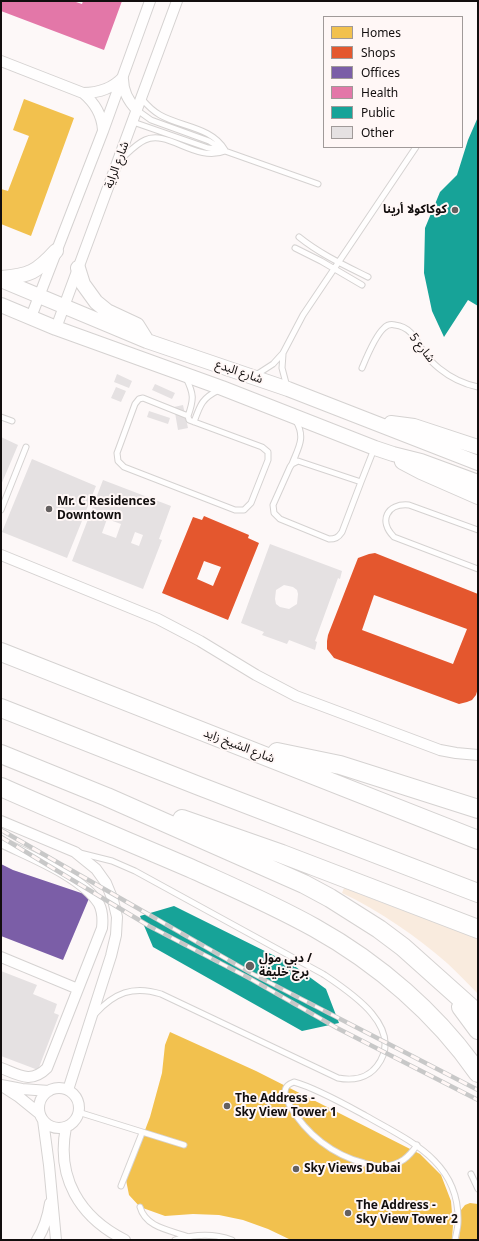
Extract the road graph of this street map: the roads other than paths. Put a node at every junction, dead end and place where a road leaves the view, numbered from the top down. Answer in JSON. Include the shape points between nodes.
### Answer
{"nodes":[{"id":1,"x":150,"y":1,"type":"edge"},
{"id":2,"x":177,"y":1,"type":"edge"},
{"id":3,"x":1,"y":61,"type":"edge"},
{"id":4,"x":123,"y":77,"type":"junction"},
{"id":5,"x":83,"y":93,"type":"junction"},
{"id":6,"x":142,"y":98,"type":"junction"},
{"id":7,"x":137,"y":110,"type":"junction"},
{"id":8,"x":133,"y":122,"type":"junction"},
{"id":9,"x":103,"y":131,"type":"junction"},
{"id":10,"x":415,"y":148,"type":"edge"},
{"id":11,"x":225,"y":151,"type":"junction"},
{"id":12,"x":118,"y":162,"type":"junction"},
{"id":13,"x":318,"y":184,"type":"dead end"},
{"id":14,"x":299,"y":236,"type":"dead end"},
{"id":15,"x":295,"y":248,"type":"dead end"},
{"id":16,"x":56,"y":251,"type":"junction"},
{"id":17,"x":339,"y":262,"type":"junction"},
{"id":18,"x":78,"y":268,"type":"junction"},
{"id":19,"x":334,"y":269,"type":"junction"},
{"id":20,"x":368,"y":277,"type":"dead end"},
{"id":21,"x":1,"y":279,"type":"edge"},
{"id":22,"x":362,"y":285,"type":"dead end"},
{"id":23,"x":39,"y":296,"type":"junction"},
{"id":24,"x":1,"y":305,"type":"edge"},
{"id":25,"x":64,"y":306,"type":"junction"},
{"id":26,"x":31,"y":317,"type":"junction"},
{"id":27,"x":56,"y":328,"type":"junction"},
{"id":28,"x":147,"y":341,"type":"junction"},
{"id":29,"x":283,"y":353,"type":"junction"},
{"id":30,"x":362,"y":368,"type":"dead end"},
{"id":31,"x":184,"y":374,"type":"junction"},
{"id":32,"x":253,"y":377,"type":"junction"},
{"id":33,"x":478,"y":387,"type":"edge"},
{"id":34,"x":222,"y":388,"type":"junction"},
{"id":35,"x":288,"y":389,"type":"junction"},
{"id":36,"x":290,"y":415,"type":"junction"},
{"id":37,"x":188,"y":416,"type":"junction"},
{"id":38,"x":1,"y":417,"type":"edge"},
{"id":39,"x":12,"y":421,"type":"dead end"},
{"id":40,"x":194,"y":422,"type":"junction"},
{"id":41,"x":378,"y":424,"type":"junction"},
{"id":42,"x":26,"y":447,"type":"dead end"},
{"id":43,"x":478,"y":447,"type":"edge"},
{"id":44,"x":375,"y":448,"type":"junction"},
{"id":45,"x":392,"y":454,"type":"junction"},
{"id":46,"x":478,"y":463,"type":"edge"},
{"id":47,"x":292,"y":464,"type":"junction"},
{"id":48,"x":361,"y":482,"type":"junction"},
{"id":49,"x":478,"y":482,"type":"edge"},
{"id":50,"x":478,"y":497,"type":"edge"},
{"id":51,"x":1,"y":510,"type":"edge"},
{"id":52,"x":478,"y":530,"type":"edge"},
{"id":53,"x":1,"y":555,"type":"edge"},
{"id":54,"x":478,"y":569,"type":"edge"},
{"id":55,"x":1,"y":652,"type":"edge"},
{"id":56,"x":1,"y":708,"type":"edge"},
{"id":57,"x":231,"y":743,"type":"junction"},
{"id":58,"x":1,"y":754,"type":"edge"},
{"id":59,"x":478,"y":755,"type":"edge"},
{"id":60,"x":1,"y":788,"type":"edge"},
{"id":61,"x":107,"y":797,"type":"junction"},
{"id":62,"x":478,"y":809,"type":"edge"},
{"id":63,"x":1,"y":821,"type":"edge"},
{"id":64,"x":478,"y":840,"type":"edge"},
{"id":65,"x":1,"y":842,"type":"edge"},
{"id":66,"x":75,"y":852,"type":"junction"},
{"id":67,"x":478,"y":893,"type":"edge"},
{"id":68,"x":478,"y":929,"type":"edge"},
{"id":69,"x":1,"y":957,"type":"edge"},
{"id":70,"x":442,"y":983,"type":"junction"},
{"id":71,"x":78,"y":989,"type":"junction"},
{"id":72,"x":478,"y":1014,"type":"edge"},
{"id":73,"x":90,"y":1022,"type":"junction"},
{"id":74,"x":478,"y":1030,"type":"edge"},
{"id":75,"x":1,"y":1068,"type":"edge"},
{"id":76,"x":478,"y":1073,"type":"edge"},
{"id":77,"x":1,"y":1086,"type":"edge"},
{"id":78,"x":68,"y":1090,"type":"junction"},
{"id":79,"x":49,"y":1091,"type":"junction"},
{"id":80,"x":78,"y":1112,"type":"junction"},
{"id":81,"x":41,"y":1117,"type":"junction"},
{"id":82,"x":66,"y":1127,"type":"junction"},
{"id":83,"x":142,"y":1132,"type":"junction"},
{"id":84,"x":184,"y":1145,"type":"dead end"},
{"id":85,"x":418,"y":1146,"type":"junction"},
{"id":86,"x":471,"y":1174,"type":"dead end"},
{"id":87,"x":121,"y":1186,"type":"dead end"},
{"id":88,"x":52,"y":1187,"type":"junction"},
{"id":89,"x":478,"y":1189,"type":"edge"},
{"id":90,"x":140,"y":1207,"type":"dead end"},
{"id":91,"x":188,"y":1236,"type":"junction"},
{"id":92,"x":37,"y":1240,"type":"edge"},
{"id":93,"x":56,"y":1240,"type":"edge"},
{"id":94,"x":125,"y":1240,"type":"edge"},
{"id":95,"x":175,"y":1240,"type":"edge"},
{"id":96,"x":232,"y":1240,"type":"edge"},
{"id":97,"x":455,"y":1240,"type":"edge"}],
"edges":[{"from":1,"to":4,"type":"street","name":"شارع الراية"},
{"from":2,"to":6,"type":"street","name":"شارع الراية"},
{"from":3,"to":5,"type":"street"},
{"from":4,"to":5,"type":"street","via":[[105,90]]},
{"from":4,"to":7,"type":"street","via":[[127,99]]},
{"from":4,"to":9,"type":"street","name":"شارع الراية"},
{"from":5,"to":9,"type":"street","via":[[98,110]]},
{"from":6,"to":7,"type":"street","name":"شارع الراية"},
{"from":6,"to":11,"type":"lane","via":[[160,115],[210,134],[222,144]]},
{"from":7,"to":8,"type":"street","name":"شارع الراية"},
{"from":7,"to":11,"type":"lane","via":[[151,120],[209,141]]},
{"from":8,"to":11,"type":"lane","via":[[208,148]]},
{"from":8,"to":12,"type":"street","name":"شارع الراية"},
{"from":9,"to":16,"type":"street","name":"شارع الراية"},
{"from":10,"to":17,"type":"lane"},
{"from":11,"to":12,"type":"lane","via":[[207,154],[162,139],[151,139],[144,140]]},
{"from":11,"to":13,"type":"lane"},
{"from":12,"to":18,"type":"street","name":"شارع الراية"},
{"from":14,"to":17,"type":"lane","via":[[318,251]]},
{"from":15,"to":19,"type":"lane"},
{"from":16,"to":21,"type":"main road","via":[[37,270]]},
{"from":16,"to":23,"type":"street","name":"شارع الراية"},
{"from":17,"to":19,"type":"lane"},
{"from":17,"to":20,"type":"lane"},
{"from":18,"to":25,"type":"street","name":"شارع الراية"},
{"from":18,"to":28,"type":"main road","via":[[83,284],[96,302],[107,311],[137,325]]},
{"from":19,"to":22,"type":"lane"},
{"from":19,"to":29,"type":"lane","via":[[302,315]]},
{"from":21,"to":23,"type":"main road","name":"شارع البدع"},
{"from":23,"to":25,"type":"main road","name":"شارع البدع"},
{"from":23,"to":26,"type":"street","name":"شارع الراية"},
{"from":24,"to":26,"type":"main road","name":"شارع البدع"},
{"from":25,"to":27,"type":"street","name":"شارع الراية"},
{"from":25,"to":28,"type":"main road","name":"شارع البدع"},
{"from":26,"to":27,"type":"main road","name":"شارع البدع"},
{"from":27,"to":31,"type":"main road","name":"شارع البدع"},
{"from":28,"to":32,"type":"main road","name":"شارع البدع"},
{"from":29,"to":32,"type":"lane","via":[[267,369]]},
{"from":29,"to":35,"type":"lane","via":[[282,368]]},
{"from":30,"to":33,"type":"lane","name":"شارع 5","via":[[380,332],[386,326],[400,325],[416,338],[428,358],[440,370],[468,385]]},
{"from":31,"to":34,"type":"main road","name":"شارع البدع"},
{"from":31,"to":37,"type":"lane","via":[[193,394]]},
{"from":32,"to":35,"type":"main road","name":"شارع البدع"},
{"from":34,"to":36,"type":"main road","name":"شارع البدع"},
{"from":34,"to":40,"type":"lane","via":[[204,399]]},
{"from":35,"to":41,"type":"main road","name":"شارع البدع"},
{"from":36,"to":44,"type":"main road","name":"شارع البدع"},
{"from":36,"to":47,"type":"lane","via":[[297,422],[302,434]]},
{"from":37,"to":40,"type":"lane","via":[[189,420]]},
{"from":37,"to":40,"type":"lane","via":[[140,399],[135,404],[117,453],[118,461],[124,466],[235,510],[244,510],[251,503],[268,460],[268,452],[262,447]]},
{"from":38,"to":39,"type":"lane"},
{"from":41,"to":43,"type":"main road","via":[[414,426]]},
{"from":41,"to":46,"type":"main road","name":"شارع البدع"},
{"from":42,"to":51,"type":"lane"},
{"from":44,"to":45,"type":"main road","name":"شارع البدع"},
{"from":44,"to":48,"type":"lane"},
{"from":45,"to":49,"type":"main road","name":"شارع البدع","via":[[421,461]]},
{"from":45,"to":50,"type":"main road","via":[[421,472]]},
{"from":47,"to":48,"type":"lane","via":[[302,461]]},
{"from":47,"to":48,"type":"lane","via":[[273,504],[274,513],[280,519],[329,539],[334,539],[342,532]]},
{"from":52,"to":54,"type":"lane","via":[[409,505],[400,504],[392,507],[387,514],[388,531],[394,537]]},
{"from":53,"to":59,"type":"street","via":[[158,619],[296,696],[440,750]]},
{"from":55,"to":57,"type":"highway","name":"شارع الشيخ زايد"},
{"from":56,"to":67,"type":"highway"},
{"from":57,"to":62,"type":"highway","via":[[340,765]]},
{"from":57,"to":64,"type":"highway","name":"شارع الشيخ زايد"},
{"from":58,"to":61,"type":"highway"},
{"from":60,"to":76,"type":"highway","via":[[231,886],[316,928],[367,961],[414,1000]]},
{"from":61,"to":68,"type":"highway","via":[[136,802],[282,854]]},
{"from":61,"to":70,"type":"highway","via":[[304,884],[330,898],[403,947]]},
{"from":63,"to":66,"type":"street"},
{"from":65,"to":71,"type":"street","via":[[65,874],[84,888],[98,903],[102,911],[102,928]]},
{"from":66,"to":73,"type":"street","via":[[96,869],[106,883],[117,917],[111,956]]},
{"from":66,"to":73,"type":"lane","via":[[129,868],[323,974],[350,993],[374,1015],[380,1023],[386,1042],[385,1052],[375,1069],[363,1077],[348,1080],[338,1078],[153,991],[136,990],[117,996],[100,1008]]},
{"from":69,"to":71,"type":"street"},
{"from":70,"to":72,"type":"highway"},
{"from":70,"to":74,"type":"highway"},
{"from":71,"to":75,"type":"street","via":[[47,1068],[30,1078]]},
{"from":73,"to":78,"type":"street"},
{"from":77,"to":79,"type":"street"},
{"from":77,"to":81,"type":"street","via":[[19,1097]]},
{"from":78,"to":79,"type":"street","via":[[61,1088]]},
{"from":78,"to":80,"type":"street","via":[[77,1099]]},
{"from":79,"to":81,"type":"street","via":[[40,1101]]},
{"from":80,"to":82,"type":"street","via":[[72,1124]]},
{"from":80,"to":83,"type":"lane"},
{"from":81,"to":82,"type":"street","via":[[49,1126]]},
{"from":81,"to":88,"type":"street"},
{"from":82,"to":94,"type":"street","via":[[63,1160],[74,1193],[96,1219]]},
{"from":83,"to":84,"type":"lane"},
{"from":83,"to":87,"type":"lane"},
{"from":85,"to":85,"type":"lane","via":[[360,1113],[300,1084],[294,1082],[286,1088],[286,1098],[303,1125],[327,1146],[355,1161],[384,1166],[398,1163]]},
{"from":85,"to":97,"type":"lane","via":[[444,1170],[452,1186],[458,1222]]},
{"from":86,"to":89,"type":"lane"},
{"from":88,"to":92,"type":"street","via":[[48,1214]]},
{"from":88,"to":93,"type":"street"},
{"from":90,"to":91,"type":"lane","via":[[150,1223]]},
{"from":91,"to":95,"type":"lane"},
{"from":91,"to":96,"type":"lane","via":[[216,1236]]}]}
